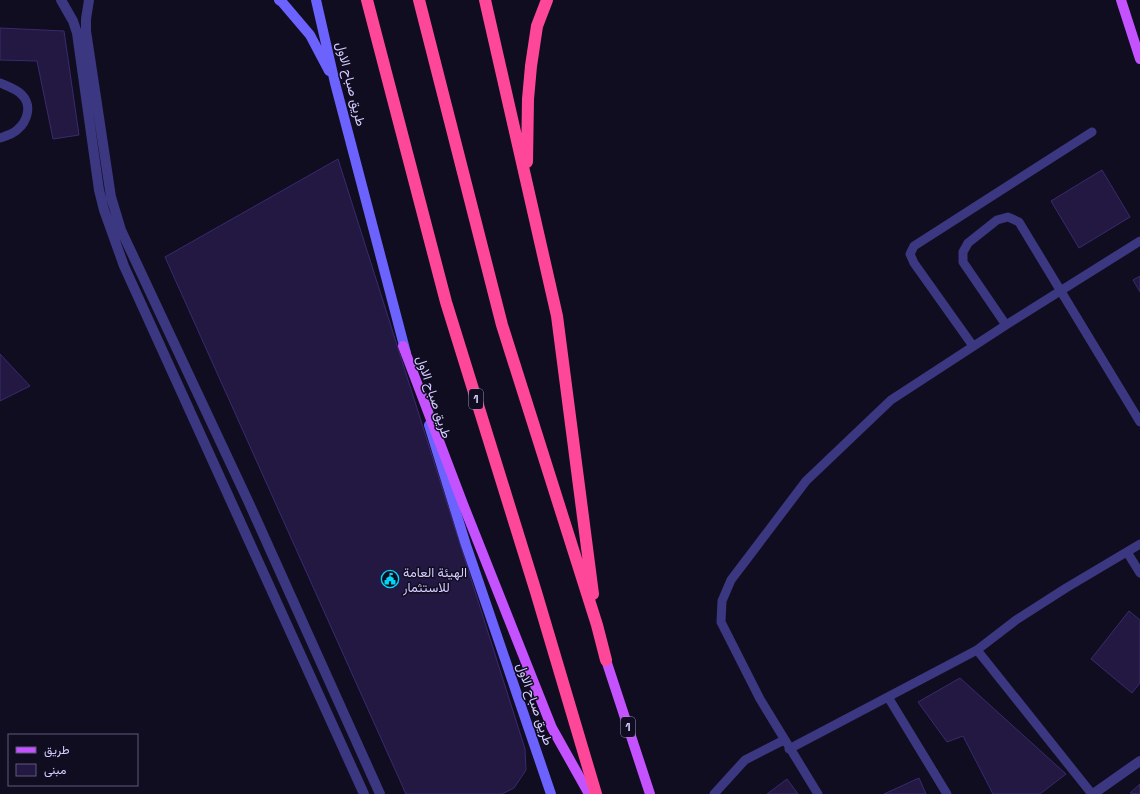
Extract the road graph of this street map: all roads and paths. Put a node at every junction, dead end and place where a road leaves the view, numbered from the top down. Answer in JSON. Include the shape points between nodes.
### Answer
{"nodes":[{"id":1,"x":61,"y":0,"type":"edge"},
{"id":2,"x":89,"y":0,"type":"edge"},
{"id":3,"x":279,"y":0,"type":"edge"},
{"id":4,"x":316,"y":0,"type":"edge"},
{"id":5,"x":367,"y":0,"type":"edge"},
{"id":6,"x":420,"y":0,"type":"edge"},
{"id":7,"x":485,"y":0,"type":"edge"},
{"id":8,"x":547,"y":0,"type":"edge"},
{"id":9,"x":1121,"y":0,"type":"edge"},
{"id":10,"x":81,"y":32,"type":"junction"},
{"id":11,"x":1140,"y":59,"type":"edge"},
{"id":12,"x":0,"y":82,"type":"edge"},
{"id":13,"x":335,"y":83,"type":"junction"},
{"id":14,"x":1092,"y":132,"type":"dead end"},
{"id":15,"x":0,"y":138,"type":"edge"},
{"id":16,"x":526,"y":179,"type":"junction"},
{"id":17,"x":1140,"y":241,"type":"edge"},
{"id":18,"x":1060,"y":291,"type":"junction"},
{"id":19,"x":1006,"y":324,"type":"junction"},
{"id":20,"x":404,"y":346,"type":"junction"},
{"id":21,"x":973,"y":346,"type":"junction"},
{"id":22,"x":1140,"y":422,"type":"edge"},
{"id":23,"x":1140,"y":544,"type":"edge"},
{"id":24,"x":1127,"y":552,"type":"junction"},
{"id":25,"x":1140,"y":573,"type":"edge"},
{"id":26,"x":597,"y":625,"type":"junction"},
{"id":27,"x":977,"y":650,"type":"junction"},
{"id":28,"x":606,"y":660,"type":"joint"},
{"id":29,"x":888,"y":697,"type":"junction"},
{"id":30,"x":784,"y":740,"type":"junction"},
{"id":31,"x":789,"y":748,"type":"junction"},
{"id":32,"x":1140,"y":761,"type":"edge"},
{"id":33,"x":364,"y":794,"type":"edge"},
{"id":34,"x":380,"y":794,"type":"edge"},
{"id":35,"x":551,"y":794,"type":"edge"},
{"id":36,"x":589,"y":794,"type":"edge"},
{"id":37,"x":596,"y":794,"type":"edge"},
{"id":38,"x":650,"y":794,"type":"edge"},
{"id":39,"x":714,"y":794,"type":"edge"},
{"id":40,"x":818,"y":794,"type":"edge"},
{"id":41,"x":947,"y":794,"type":"edge"},
{"id":42,"x":1092,"y":794,"type":"edge"}],
"edges":[{"from":1,"to":10,"type":"street"},
{"from":2,"to":10,"type":"street"},
{"from":3,"to":13,"type":"main road","via":[[310,35]]},
{"from":4,"to":13,"type":"main road","name":"طريق صباح الاول"},
{"from":5,"to":37,"type":"highway","number":"1","via":[[446,302]]},
{"from":6,"to":26,"type":"highway","number":"1","via":[[502,325]]},
{"from":7,"to":16,"type":"highway"},
{"from":8,"to":16,"type":"highway","via":[[537,26],[531,66]]},
{"from":9,"to":11,"type":"main road"},
{"from":10,"to":33,"type":"street","via":[[99,190],[124,266]]},
{"from":10,"to":34,"type":"street","via":[[111,197],[121,230],[249,503]]},
{"from":12,"to":15,"type":"lane","via":[[21,93],[28,106],[23,124],[16,132]]},
{"from":13,"to":20,"type":"main road","name":"طريق صباح الاول"},
{"from":14,"to":21,"type":"lane","via":[[914,246],[910,254],[914,264]]},
{"from":16,"to":26,"type":"highway","via":[[557,316]]},
{"from":17,"to":18,"type":"lane"},
{"from":18,"to":19,"type":"lane"},
{"from":18,"to":19,"type":"lane","via":[[1019,222],[1008,217],[997,220],[968,243],[963,252],[963,262]]},
{"from":18,"to":22,"type":"lane"},
{"from":19,"to":21,"type":"lane"},
{"from":20,"to":35,"type":"main road","name":"طريق صباح الاول","via":[[466,545]]},
{"from":20,"to":36,"type":"main road","via":[[463,504],[552,728]]},
{"from":21,"to":30,"type":"lane","via":[[891,400],[806,481],[731,580],[722,601],[721,622]]},
{"from":23,"to":24,"type":"lane"},
{"from":24,"to":25,"type":"lane"},
{"from":24,"to":27,"type":"lane","via":[[1016,620]]},
{"from":26,"to":28,"type":"highway","number":"1"},
{"from":27,"to":29,"type":"lane"},
{"from":27,"to":42,"type":"lane"},
{"from":28,"to":38,"type":"main road","number":"1"},
{"from":29,"to":31,"type":"lane"},
{"from":29,"to":41,"type":"lane"},
{"from":30,"to":31,"type":"lane"},
{"from":30,"to":39,"type":"lane","via":[[745,760]]},
{"from":31,"to":40,"type":"lane"},
{"from":32,"to":42,"type":"street"}]}
